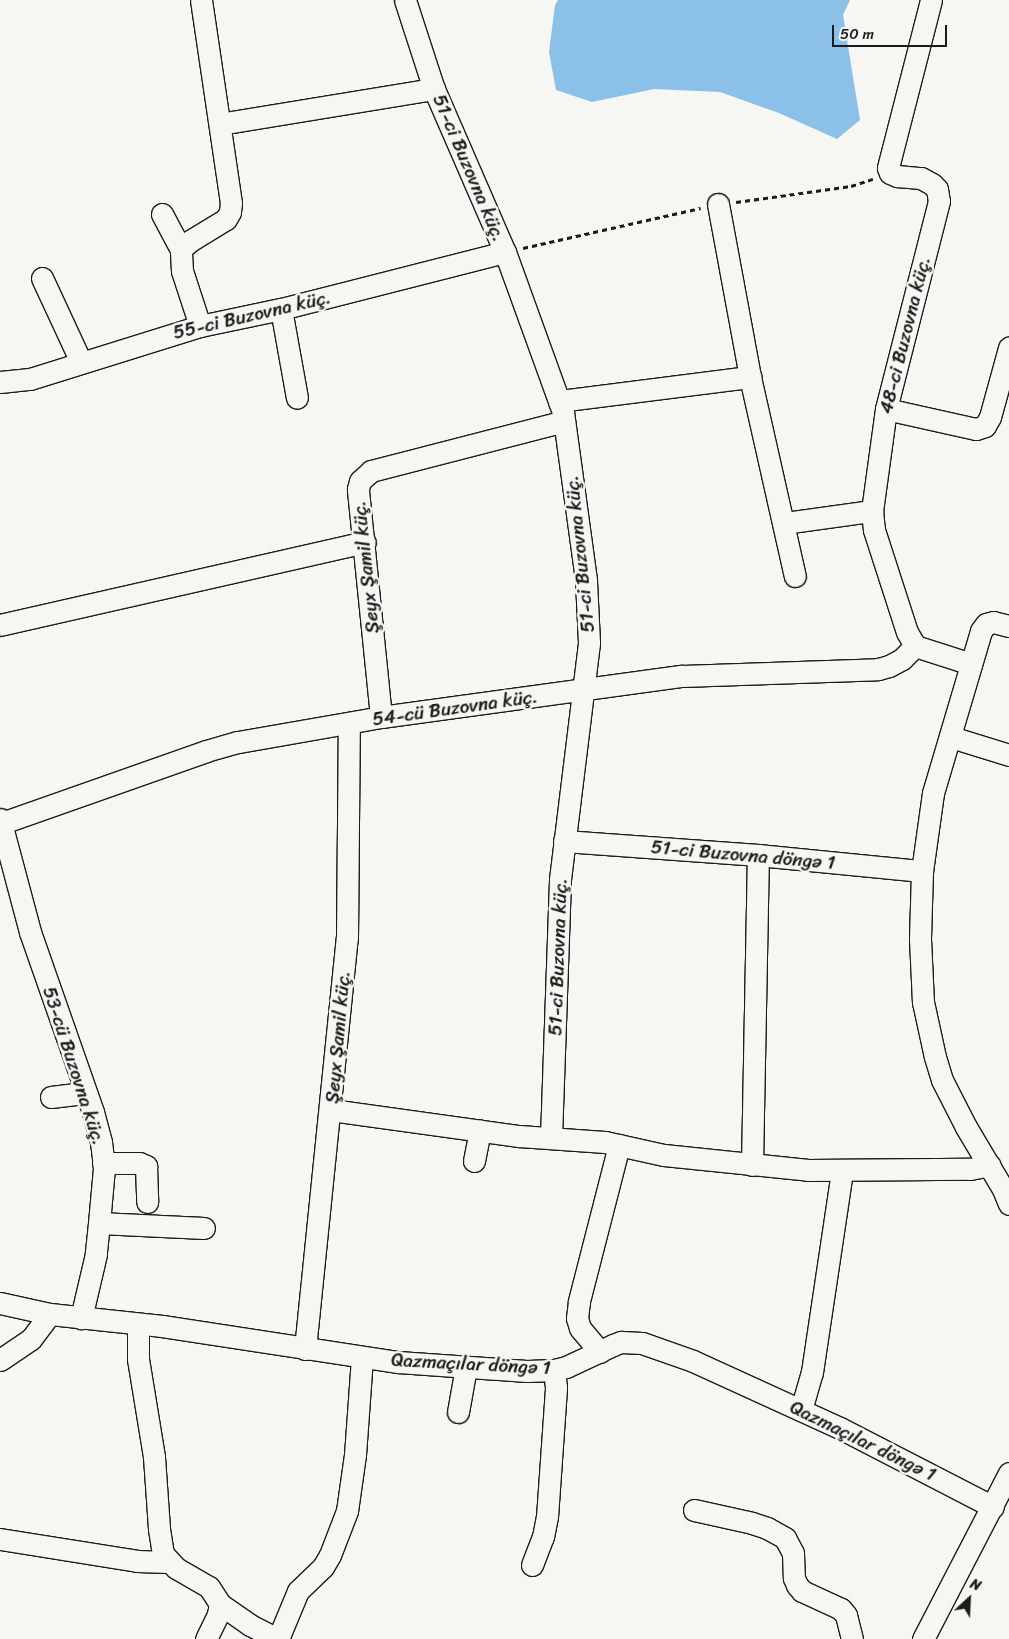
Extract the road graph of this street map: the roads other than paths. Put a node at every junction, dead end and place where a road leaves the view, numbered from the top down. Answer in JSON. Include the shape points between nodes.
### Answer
{"nodes":[{"id":1,"x":201,"y":0,"type":"edge"},
{"id":2,"x":404,"y":0,"type":"edge"},
{"id":3,"x":931,"y":0,"type":"edge"},
{"id":4,"x":434,"y":89,"type":"junction"},
{"id":5,"x":220,"y":124,"type":"junction"},
{"id":6,"x":718,"y":204,"type":"road end"},
{"id":7,"x":162,"y":214,"type":"dead end"},
{"id":8,"x":182,"y":250,"type":"junction"},
{"id":9,"x":505,"y":252,"type":"junction"},
{"id":10,"x":42,"y":278,"type":"dead end"},
{"id":11,"x":281,"y":310,"type":"junction"},
{"id":12,"x":200,"y":326,"type":"junction"},
{"id":13,"x":1009,"y":348,"type":"edge"},
{"id":14,"x":81,"y":362,"type":"junction"},
{"id":15,"x":750,"y":376,"type":"junction"},
{"id":16,"x":0,"y":382,"type":"edge"},
{"id":17,"x":297,"y":398,"type":"dead end"},
{"id":18,"x":886,"y":408,"type":"junction"},
{"id":19,"x":561,"y":411,"type":"junction"},
{"id":20,"x":872,"y":511,"type":"junction"},
{"id":21,"x":785,"y":523,"type":"junction"},
{"id":22,"x":364,"y":542,"type":"junction"},
{"id":23,"x":795,"y":576,"type":"dead end"},
{"id":24,"x":0,"y":626,"type":"edge"},
{"id":25,"x":1009,"y":626,"type":"edge"},
{"id":26,"x":915,"y":646,"type":"junction"},
{"id":27,"x":971,"y":664,"type":"junction"},
{"id":28,"x":583,"y":691,"type":"junction"},
{"id":29,"x":381,"y":717,"type":"junction"},
{"id":30,"x":349,"y":724,"type":"junction"},
{"id":31,"x":950,"y":737,"type":"junction"},
{"id":32,"x":1009,"y":755,"type":"edge"},
{"id":33,"x":1,"y":821,"type":"edge"},
{"id":34,"x":564,"y":841,"type":"junction"},
{"id":35,"x":758,"y":855,"type":"junction"},
{"id":36,"x":922,"y":871,"type":"junction"},
{"id":37,"x":86,"y":1093,"type":"junction"},
{"id":38,"x":51,"y":1097,"type":"dead end"},
{"id":39,"x":331,"y":1110,"type":"junction"},
{"id":40,"x":480,"y":1131,"type":"junction"},
{"id":41,"x":551,"y":1137,"type":"junction"},
{"id":42,"x":619,"y":1145,"type":"junction"},
{"id":43,"x":474,"y":1161,"type":"dead end"},
{"id":44,"x":103,"y":1163,"type":"junction"},
{"id":45,"x":752,"y":1165,"type":"junction"},
{"id":46,"x":990,"y":1165,"type":"junction"},
{"id":47,"x":842,"y":1171,"type":"junction"},
{"id":48,"x":147,"y":1202,"type":"dead end"},
{"id":49,"x":1009,"y":1204,"type":"edge"},
{"id":50,"x":99,"y":1222,"type":"junction"},
{"id":51,"x":204,"y":1228,"type":"dead end"},
{"id":52,"x":0,"y":1303,"type":"edge"},
{"id":53,"x":50,"y":1314,"type":"junction"},
{"id":54,"x":80,"y":1318,"type":"junction"},
{"id":55,"x":138,"y":1324,"type":"junction"},
{"id":56,"x":305,"y":1349,"type":"junction"},
{"id":57,"x":600,"y":1352,"type":"junction"},
{"id":58,"x":362,"y":1357,"type":"junction"},
{"id":59,"x":0,"y":1360,"type":"edge"},
{"id":60,"x":466,"y":1367,"type":"junction"},
{"id":61,"x":554,"y":1370,"type":"junction"},
{"id":62,"x":801,"y":1410,"type":"junction"},
{"id":63,"x":458,"y":1412,"type":"dead end"},
{"id":64,"x":1009,"y":1474,"type":"edge"},
{"id":65,"x":993,"y":1506,"type":"junction"},
{"id":66,"x":694,"y":1510,"type":"dead end"},
{"id":67,"x":0,"y":1539,"type":"edge"},
{"id":68,"x":168,"y":1562,"type":"junction"},
{"id":69,"x":532,"y":1565,"type":"dead end"},
{"id":70,"x":220,"y":1604,"type":"junction"},
{"id":71,"x":206,"y":1639,"type":"edge"},
{"id":72,"x":278,"y":1639,"type":"edge"},
{"id":73,"x":852,"y":1639,"type":"edge"},
{"id":74,"x":924,"y":1639,"type":"edge"}],
"edges":[{"from":1,"to":5,"type":"street"},
{"from":2,"to":4,"type":"street","name":"51-ci Buzovna küç."},
{"from":3,"to":18,"type":"street","name":"48-ci Buzovna küç.","via":[[888,160],[890,173],[920,178],[932,184],[937,189],[939,200]]},
{"from":4,"to":5,"type":"street"},
{"from":4,"to":9,"type":"street","name":"51-ci Buzovna küç."},
{"from":5,"to":8,"type":"street","via":[[230,212],[226,219],[190,241]]},
{"from":6,"to":15,"type":"street"},
{"from":7,"to":8,"type":"street"},
{"from":8,"to":12,"type":"street","via":[[182,271]]},
{"from":9,"to":11,"type":"street","name":"55-ci Buzovna küç."},
{"from":9,"to":19,"type":"street","name":"51-ci Buzovna küç."},
{"from":10,"to":14,"type":"street"},
{"from":11,"to":12,"type":"street","name":"55-ci Buzovna küç."},
{"from":11,"to":17,"type":"street"},
{"from":12,"to":14,"type":"street","name":"55-ci Buzovna küç."},
{"from":13,"to":18,"type":"street","via":[[986,426],[976,429]]},
{"from":14,"to":16,"type":"street","name":"55-ci Buzovna küç.","via":[[30,379]]},
{"from":15,"to":19,"type":"street"},
{"from":15,"to":21,"type":"street"},
{"from":18,"to":20,"type":"street","name":"48-ci Buzovna küç."},
{"from":19,"to":22,"type":"street","name":"Şeyx Şamil küç.","via":[[365,474],[358,489]]},
{"from":19,"to":28,"type":"street","name":"51-ci Buzovna küç.","via":[[589,609],[589,644]]},
{"from":20,"to":21,"type":"street"},
{"from":20,"to":26,"type":"street","name":"48-ci Buzovna küç.","via":[[874,530],[907,632]]},
{"from":21,"to":23,"type":"street"},
{"from":22,"to":24,"type":"street"},
{"from":22,"to":29,"type":"street","name":"Şeyx Şamil küç."},
{"from":25,"to":27,"type":"street","via":[[992,622],[986,624]]},
{"from":26,"to":27,"type":"street"},
{"from":26,"to":28,"type":"street","name":"54-cü Buzovna küç.","via":[[902,659],[878,669],[690,676]]},
{"from":27,"to":31,"type":"street"},
{"from":28,"to":29,"type":"street","name":"54-cü Buzovna küç."},
{"from":28,"to":34,"type":"street","name":"51-ci Buzovna küç."},
{"from":29,"to":30,"type":"street","name":"54-cü Buzovna küç."},
{"from":30,"to":33,"type":"street","name":"54-cü Buzovna küç.","via":[[238,742]]},
{"from":30,"to":39,"type":"street","name":"Şeyx Şamil küç.","via":[[347,938]]},
{"from":31,"to":32,"type":"street"},
{"from":31,"to":36,"type":"street","via":[[933,793]]},
{"from":33,"to":37,"type":"street","name":"53-cü Buzovna küç.","via":[[30,932]]},
{"from":34,"to":35,"type":"street","name":"51-ci Buzovna döngə 1"},
{"from":34,"to":41,"type":"street","name":"51-ci Buzovna küç."},
{"from":35,"to":36,"type":"street","name":"51-ci Buzovna döngə 1"},
{"from":35,"to":45,"type":"street"},
{"from":36,"to":46,"type":"street","via":[[920,971],[928,1028],[942,1080]]},
{"from":37,"to":38,"type":"street"},
{"from":37,"to":44,"type":"street","name":"53-cü Buzovna küç.","via":[[101,1142]]},
{"from":39,"to":40,"type":"street"},
{"from":39,"to":56,"type":"street","name":"Şeyx Şamil küç."},
{"from":40,"to":41,"type":"street"},
{"from":40,"to":43,"type":"street"},
{"from":41,"to":42,"type":"street"},
{"from":42,"to":45,"type":"street","via":[[664,1155]]},
{"from":42,"to":57,"type":"street","via":[[577,1318],[580,1328]]},
{"from":44,"to":48,"type":"street","via":[[139,1163],[146,1166]]},
{"from":44,"to":50,"type":"street","name":"53-cü Buzovna küç."},
{"from":45,"to":47,"type":"street"},
{"from":46,"to":47,"type":"street","via":[[970,1169]]},
{"from":46,"to":49,"type":"street"},
{"from":47,"to":62,"type":"street","via":[[812,1372]]},
{"from":50,"to":51,"type":"street"},
{"from":50,"to":54,"type":"street","name":"53-cü Buzovna küç.","via":[[96,1254]]},
{"from":52,"to":53,"type":"street","name":"Qazmaçılar döngə 1"},
{"from":53,"to":54,"type":"street","name":"Qazmaçılar döngə 1"},
{"from":53,"to":59,"type":"street","via":[[31,1339]]},
{"from":54,"to":55,"type":"street","name":"Qazmaçılar döngə 1"},
{"from":55,"to":56,"type":"street","name":"Qazmaçılar döngə 1"},
{"from":55,"to":68,"type":"street","via":[[138,1359],[154,1457],[160,1542]]},
{"from":56,"to":58,"type":"street","name":"Qazmaçılar döngə 1"},
{"from":57,"to":61,"type":"street","name":"Qazmaçılar döngə 1"},
{"from":57,"to":62,"type":"street","name":"Qazmaçılar döngə 1","via":[[622,1342],[642,1343],[693,1361]]},
{"from":58,"to":60,"type":"street","name":"Qazmaçılar döngə 1"},
{"from":58,"to":72,"type":"street","via":[[355,1455],[347,1511],[330,1555],[323,1567],[298,1591]]},
{"from":60,"to":61,"type":"street","name":"Qazmaçılar döngə 1"},
{"from":60,"to":63,"type":"street"},
{"from":61,"to":69,"type":"street","via":[[556,1387],[547,1517]]},
{"from":62,"to":65,"type":"street","name":"Qazmaçılar döngə 1"},
{"from":64,"to":65,"type":"street"},
{"from":65,"to":74,"type":"street"},
{"from":66,"to":73,"type":"street","via":[[752,1523],[784,1538],[793,1554],[797,1585],[802,1591],[841,1609],[846,1615]]},
{"from":67,"to":68,"type":"street","via":[[137,1561]]},
{"from":68,"to":70,"type":"street","via":[[209,1587]]},
{"from":70,"to":71,"type":"street"},
{"from":70,"to":72,"type":"street"}]}
